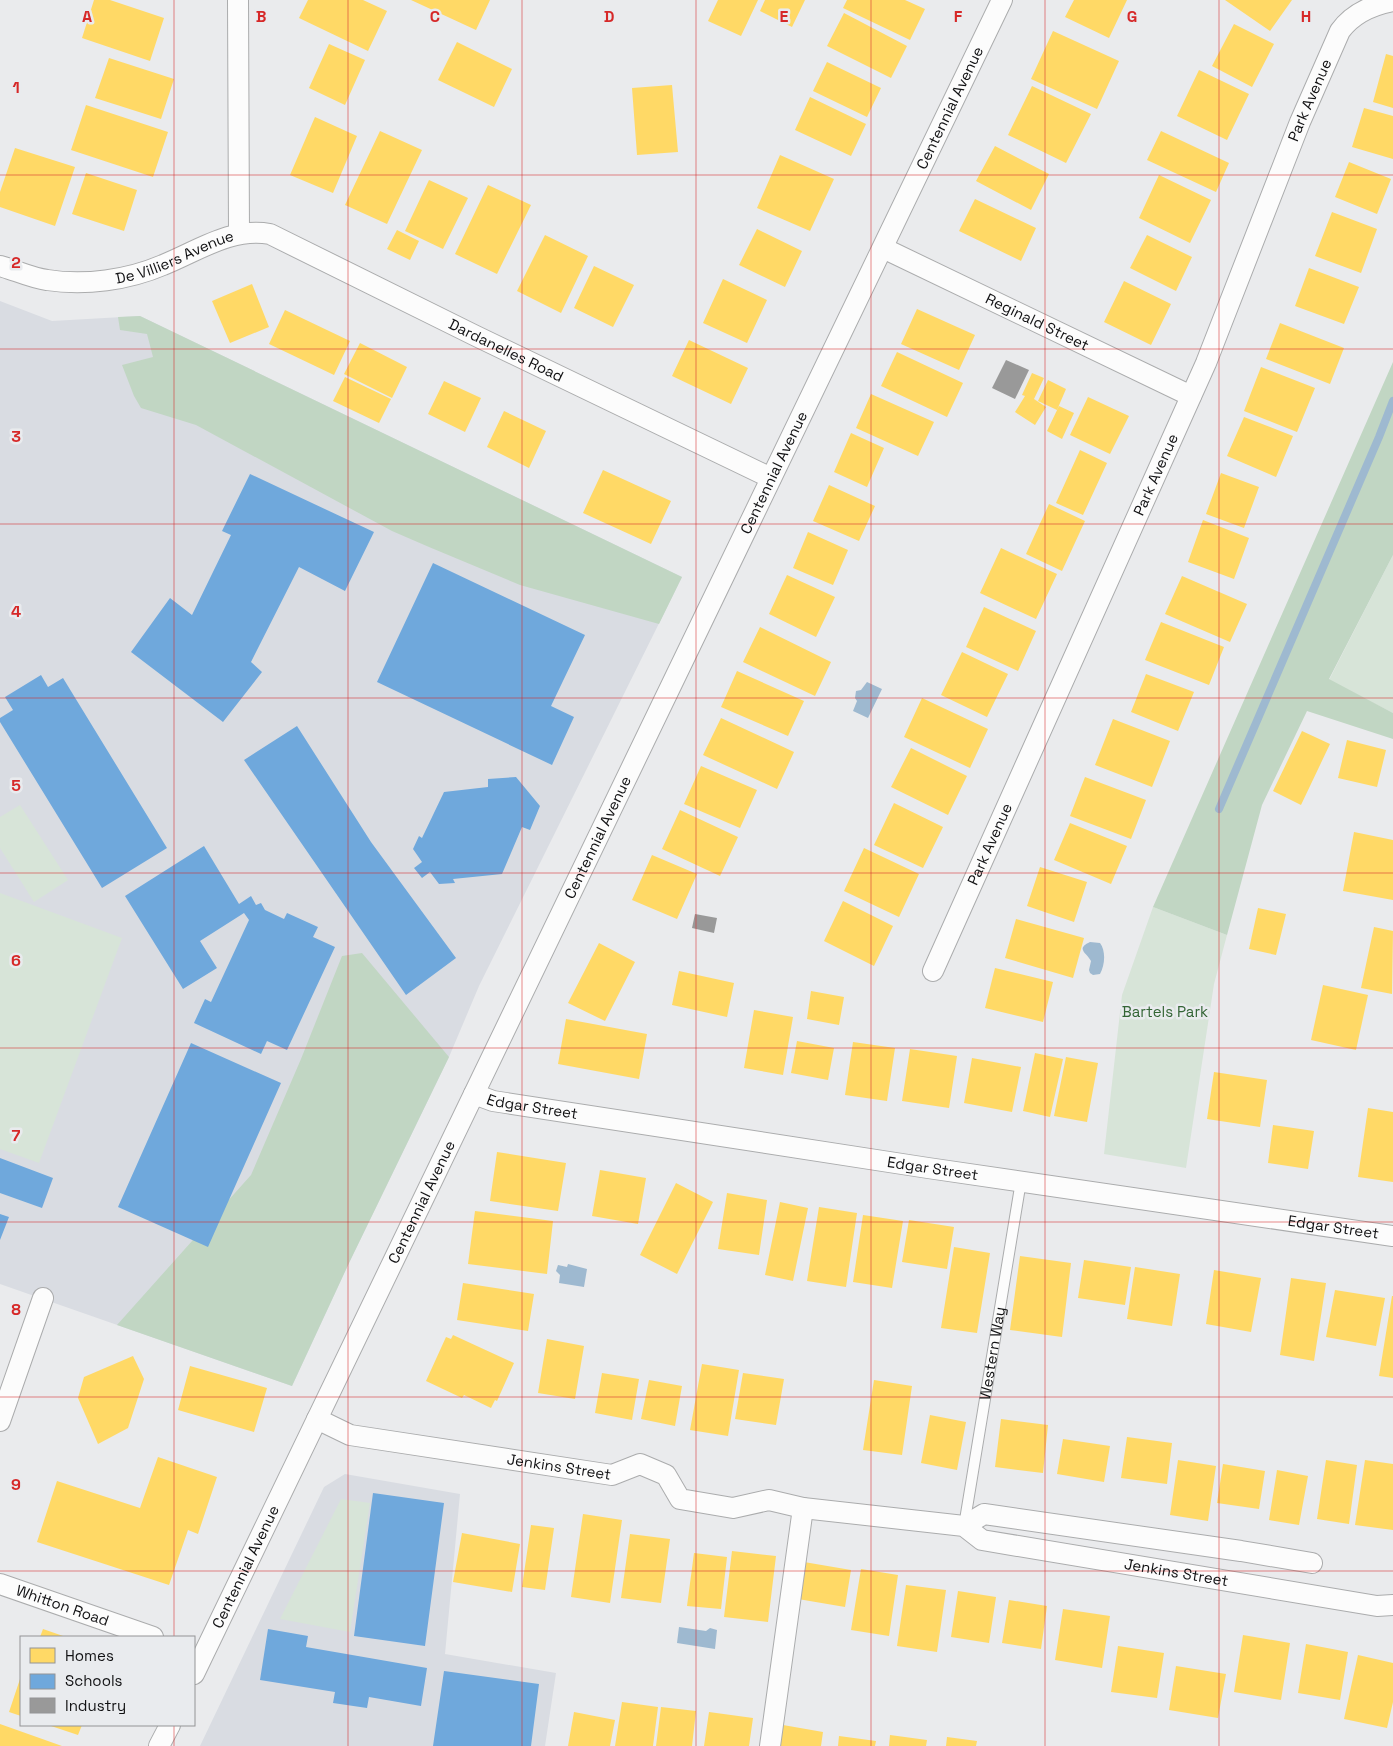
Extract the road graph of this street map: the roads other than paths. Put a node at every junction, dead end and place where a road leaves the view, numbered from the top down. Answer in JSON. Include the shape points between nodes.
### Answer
{"nodes":[{"id":1,"x":238,"y":0,"type":"edge"},
{"id":2,"x":998,"y":1,"type":"edge"},
{"id":3,"x":1393,"y":1,"type":"edge"},
{"id":4,"x":239,"y":233,"type":"junction"},
{"id":5,"x":883,"y":248,"type":"junction"},
{"id":6,"x":0,"y":266,"type":"edge"},
{"id":7,"x":1191,"y":396,"type":"junction"},
{"id":8,"x":771,"y":478,"type":"junction"},
{"id":9,"x":933,"y":971,"type":"dead end"},
{"id":10,"x":474,"y":1094,"type":"junction"},
{"id":11,"x":1021,"y":1181,"type":"junction"},
{"id":12,"x":1393,"y":1236,"type":"edge"},
{"id":13,"x":43,"y":1298,"type":"dead end"},
{"id":14,"x":317,"y":1419,"type":"junction"},
{"id":15,"x":0,"y":1421,"type":"edge"},
{"id":16,"x":803,"y":1508,"type":"junction"},
{"id":17,"x":964,"y":1526,"type":"junction"},
{"id":18,"x":1312,"y":1563,"type":"dead end"},
{"id":19,"x":0,"y":1584,"type":"edge"},
{"id":20,"x":1393,"y":1605,"type":"edge"},
{"id":21,"x":150,"y":1636,"type":"edge"},
{"id":22,"x":198,"y":1653,"type":"edge"},
{"id":23,"x":195,"y":1669,"type":"edge"},
{"id":24,"x":169,"y":1726,"type":"edge"},
{"id":25,"x":159,"y":1746,"type":"edge"},
{"id":26,"x":770,"y":1746,"type":"edge"}],
"edges":[{"from":1,"to":4,"type":"street","name":"De Villiers Avenue"},
{"from":2,"to":5,"type":"street","name":"Centennial Avenue"},
{"from":3,"to":7,"type":"street","name":"Park Avenue","via":[[1364,10],[1351,18],[1340,31],[1300,122]]},
{"from":4,"to":6,"type":"street","name":"De Villiers Avenue","via":[[161,266],[123,278],[54,281]]},
{"from":4,"to":8,"type":"street","name":"Dardanelles Road","via":[[270,234]]},
{"from":5,"to":7,"type":"street","name":"Reginald Street"},
{"from":5,"to":8,"type":"street","name":"Centennial Avenue"},
{"from":7,"to":9,"type":"street","name":"Park Avenue"},
{"from":8,"to":10,"type":"street","name":"Centennial Avenue"},
{"from":10,"to":11,"type":"street","name":"Edgar Street","via":[[492,1101]]},
{"from":10,"to":14,"type":"street","name":"Centennial Avenue"},
{"from":11,"to":12,"type":"street","name":"Edgar Street"},
{"from":11,"to":17,"type":"lane","name":"Western Way"},
{"from":13,"to":15,"type":"street"},
{"from":14,"to":16,"type":"street","name":"Jenkins Street","via":[[350,1435],[612,1475],[640,1464],[666,1475],[680,1499],[733,1508],[769,1500]]},
{"from":14,"to":22,"type":"street","name":"Centennial Avenue"},
{"from":16,"to":17,"type":"street","name":"Jenkins Street"},
{"from":16,"to":26,"type":"street"},
{"from":17,"to":18,"type":"street","name":"Jenkins Street","via":[[984,1514]]},
{"from":17,"to":20,"type":"street","name":"Jenkins Street","via":[[982,1540],[1378,1606]]},
{"from":19,"to":21,"type":"street","name":"Whitton Road"},
{"from":22,"to":23,"type":"street","name":"Centennial Avenue"},
{"from":24,"to":25,"type":"street"}]}
